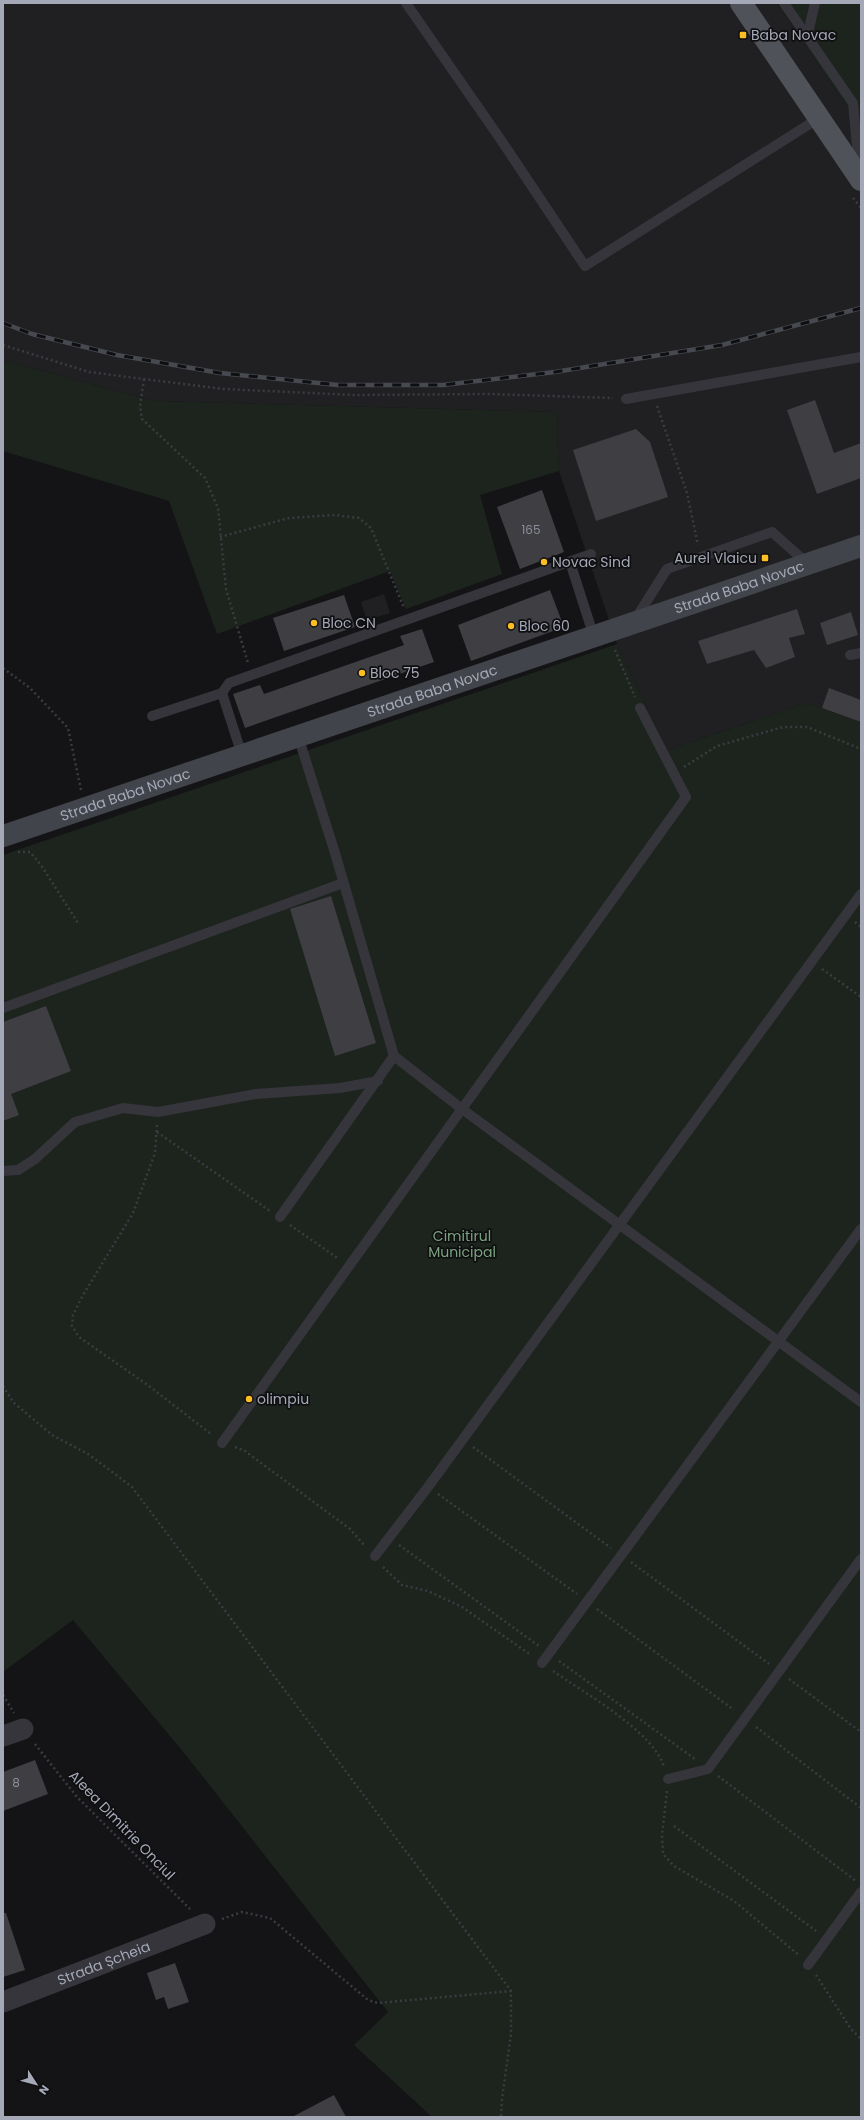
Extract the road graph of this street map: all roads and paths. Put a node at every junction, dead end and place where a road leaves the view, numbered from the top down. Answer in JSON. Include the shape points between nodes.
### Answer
{"nodes":[{"id":1,"x":406,"y":3,"type":"edge"},
{"id":2,"x":741,"y":3,"type":"edge"},
{"id":3,"x":784,"y":3,"type":"edge"},
{"id":4,"x":815,"y":3,"type":"edge"},
{"id":5,"x":807,"y":37,"type":"junction"},
{"id":6,"x":819,"y":118,"type":"junction"},
{"id":7,"x":860,"y":179,"type":"edge"},
{"id":8,"x":3,"y":346,"type":"edge"},
{"id":9,"x":861,"y":357,"type":"edge"},
{"id":10,"x":144,"y":379,"type":"junction"},
{"id":11,"x":653,"y":394,"type":"junction"},
{"id":12,"x":626,"y":399,"type":"joint"},
{"id":13,"x":220,"y":537,"type":"junction"},
{"id":14,"x":861,"y":546,"type":"edge"},
{"id":15,"x":591,"y":554,"type":"dead end"},
{"id":16,"x":701,"y":557,"type":"junction"},
{"id":17,"x":570,"y":562,"type":"junction"},
{"id":18,"x":808,"y":564,"type":"junction"},
{"id":19,"x":409,"y":619,"type":"junction"},
{"id":20,"x":633,"y":623,"type":"junction"},
{"id":21,"x":601,"y":634,"type":"junction"},
{"id":22,"x":861,"y":653,"type":"edge"},
{"id":23,"x":850,"y":654,"type":"dead end"},
{"id":24,"x":3,"y":668,"type":"edge"},
{"id":25,"x":252,"y":675,"type":"junction"},
{"id":26,"x":222,"y":693,"type":"junction"},
{"id":27,"x":640,"y":708,"type":"joint"},
{"id":28,"x":152,"y":716,"type":"dead end"},
{"id":29,"x":298,"y":736,"type":"junction"},
{"id":30,"x":861,"y":749,"type":"edge"},
{"id":31,"x":242,"y":755,"type":"junction"},
{"id":32,"x":675,"y":774,"type":"junction"},
{"id":33,"x":85,"y":809,"type":"junction"},
{"id":34,"x":10,"y":844,"type":"edge"},
{"id":35,"x":343,"y":883,"type":"junction"},
{"id":36,"x":861,"y":894,"type":"edge"},
{"id":37,"x":78,"y":922,"type":"dead end"},
{"id":38,"x":812,"y":962,"type":"junction"},
{"id":39,"x":861,"y":996,"type":"edge"},
{"id":40,"x":3,"y":1008,"type":"edge"},
{"id":41,"x":394,"y":1056,"type":"junction"},
{"id":42,"x":378,"y":1081,"type":"junction"},
{"id":43,"x":462,"y":1109,"type":"junction"},
{"id":44,"x":158,"y":1112,"type":"junction"},
{"id":45,"x":157,"y":1132,"type":"junction"},
{"id":46,"x":3,"y":1171,"type":"edge"},
{"id":47,"x":280,"y":1218,"type":"junction"},
{"id":48,"x":620,"y":1224,"type":"junction"},
{"id":49,"x":861,"y":1229,"type":"edge"},
{"id":50,"x":349,"y":1266,"type":"junction"},
{"id":51,"x":778,"y":1343,"type":"junction"},
{"id":52,"x":3,"y":1386,"type":"edge"},
{"id":53,"x":861,"y":1402,"type":"edge"},
{"id":54,"x":462,"y":1439,"type":"junction"},
{"id":55,"x":222,"y":1443,"type":"junction"},
{"id":56,"x":428,"y":1487,"type":"junction"},
{"id":57,"x":388,"y":1538,"type":"junction"},
{"id":58,"x":622,"y":1555,"type":"junction"},
{"id":59,"x":374,"y":1556,"type":"junction"},
{"id":60,"x":861,"y":1560,"type":"edge"},
{"id":61,"x":587,"y":1602,"type":"junction"},
{"id":62,"x":549,"y":1654,"type":"junction"},
{"id":63,"x":542,"y":1663,"type":"junction"},
{"id":64,"x":779,"y":1672,"type":"junction"},
{"id":65,"x":3,"y":1695,"type":"edge"},
{"id":66,"x":745,"y":1718,"type":"junction"},
{"id":67,"x":23,"y":1728,"type":"junction"},
{"id":68,"x":861,"y":1732,"type":"edge"},
{"id":69,"x":3,"y":1736,"type":"edge"},
{"id":70,"x":668,"y":1779,"type":"junction"},
{"id":71,"x":861,"y":1808,"type":"edge"},
{"id":72,"x":674,"y":1826,"type":"dead end"},
{"id":73,"x":861,"y":1892,"type":"edge"},
{"id":74,"x":205,"y":1924,"type":"junction"},
{"id":75,"x":826,"y":1939,"type":"junction"},
{"id":76,"x":808,"y":1965,"type":"junction"},
{"id":77,"x":511,"y":1991,"type":"junction"},
{"id":78,"x":3,"y":2002,"type":"edge"},
{"id":79,"x":861,"y":2039,"type":"edge"},
{"id":80,"x":501,"y":2117,"type":"edge"}],
"edges":[{"from":1,"to":6,"type":"lane","via":[[586,266]]},
{"from":2,"to":6,"type":"main road"},
{"from":3,"to":5,"type":"lane"},
{"from":4,"to":5,"type":"lane"},
{"from":5,"to":7,"type":"lane","via":[[853,103]]},
{"from":6,"to":7,"type":"main road"},
{"from":8,"to":10,"type":"path","via":[[89,372]]},
{"from":9,"to":11,"type":"lane"},
{"from":10,"to":12,"type":"path","via":[[223,389],[354,395],[489,394]]},
{"from":10,"to":13,"type":"path","via":[[140,406],[142,419],[205,478],[218,508]]},
{"from":11,"to":12,"type":"lane"},
{"from":11,"to":16,"type":"path","via":[[687,492]]},
{"from":13,"to":19,"type":"path","via":[[289,518],[335,515],[360,518],[371,528]]},
{"from":13,"to":25,"type":"path","via":[[226,589]]},
{"from":14,"to":18,"type":"main road","name":"Strada Baba Novac"},
{"from":15,"to":17,"type":"lane"},
{"from":16,"to":18,"type":"lane","via":[[772,532]]},
{"from":16,"to":20,"type":"lane","via":[[667,569]]},
{"from":17,"to":19,"type":"lane"},
{"from":17,"to":21,"type":"lane"},
{"from":18,"to":20,"type":"main road","name":"Strada Baba Novac"},
{"from":19,"to":25,"type":"lane"},
{"from":20,"to":21,"type":"main road","name":"Strada Baba Novac"},
{"from":21,"to":27,"type":"path"},
{"from":21,"to":29,"type":"main road","name":"Strada Baba Novac"},
{"from":22,"to":23,"type":"lane"},
{"from":24,"to":33,"type":"path","via":[[30,688],[68,728]]},
{"from":25,"to":26,"type":"lane","via":[[229,683]]},
{"from":26,"to":28,"type":"lane"},
{"from":26,"to":31,"type":"lane"},
{"from":27,"to":32,"type":"lane"},
{"from":29,"to":31,"type":"main road","name":"Strada Baba Novac"},
{"from":29,"to":35,"type":"lane"},
{"from":30,"to":32,"type":"path","via":[[806,727],[783,727],[717,746]]},
{"from":31,"to":33,"type":"main road","name":"Strada Baba Novac"},
{"from":32,"to":43,"type":"lane","via":[[686,797]]},
{"from":33,"to":34,"type":"main road","name":"Strada Baba Novac"},
{"from":34,"to":37,"type":"path","via":[[30,852]]},
{"from":35,"to":40,"type":"lane"},
{"from":35,"to":41,"type":"lane"},
{"from":36,"to":38,"type":"lane"},
{"from":38,"to":39,"type":"path"},
{"from":38,"to":48,"type":"lane"},
{"from":41,"to":42,"type":"lane"},
{"from":41,"to":43,"type":"lane"},
{"from":42,"to":44,"type":"lane","via":[[340,1088],[256,1094]]},
{"from":42,"to":47,"type":"lane"},
{"from":43,"to":48,"type":"lane"},
{"from":43,"to":50,"type":"lane"},
{"from":44,"to":45,"type":"path"},
{"from":44,"to":46,"type":"lane","via":[[123,1108],[75,1122],[18,1170]]},
{"from":45,"to":47,"type":"path"},
{"from":45,"to":55,"type":"path","via":[[155,1153],[133,1213],[83,1295],[72,1326],[78,1336],[149,1386]]},
{"from":47,"to":50,"type":"path"},
{"from":48,"to":51,"type":"lane"},
{"from":48,"to":54,"type":"lane"},
{"from":49,"to":51,"type":"lane"},
{"from":50,"to":55,"type":"lane"},
{"from":51,"to":53,"type":"lane"},
{"from":51,"to":58,"type":"lane"},
{"from":52,"to":77,"type":"path","via":[[13,1402],[52,1435],[88,1454],[132,1487]]},
{"from":54,"to":56,"type":"lane"},
{"from":54,"to":58,"type":"path"},
{"from":55,"to":59,"type":"path","via":[[245,1451],[350,1529]]},
{"from":56,"to":57,"type":"lane"},
{"from":56,"to":61,"type":"path"},
{"from":57,"to":59,"type":"lane"},
{"from":57,"to":62,"type":"path"},
{"from":58,"to":61,"type":"lane"},
{"from":58,"to":64,"type":"path"},
{"from":59,"to":63,"type":"path","via":[[402,1585],[428,1591],[462,1607]]},
{"from":60,"to":64,"type":"lane"},
{"from":61,"to":62,"type":"lane"},
{"from":61,"to":66,"type":"path"},
{"from":62,"to":63,"type":"lane"},
{"from":63,"to":70,"type":"path","via":[[641,1733],[662,1759]]},
{"from":64,"to":66,"type":"lane"},
{"from":64,"to":68,"type":"path"},
{"from":65,"to":67,"type":"path","name":"Aleea Dimitrie Onciul"},
{"from":66,"to":70,"type":"lane","via":[[708,1769]]},
{"from":66,"to":71,"type":"path"},
{"from":67,"to":69,"type":"street"},
{"from":67,"to":74,"type":"path","name":"Aleea Dimitrie Onciul","via":[[77,1797]]},
{"from":70,"to":76,"type":"path","via":[[662,1835],[663,1854],[674,1866],[734,1901]]},
{"from":72,"to":75,"type":"path"},
{"from":73,"to":75,"type":"lane"},
{"from":74,"to":77,"type":"path","via":[[242,1912],[270,1918],[340,1978],[373,2002]]},
{"from":74,"to":78,"type":"street","name":"Strada Șcheia"},
{"from":75,"to":76,"type":"lane"},
{"from":76,"to":79,"type":"path","via":[[822,1982],[851,2029]]},
{"from":77,"to":80,"type":"path","via":[[512,2034]]}]}
